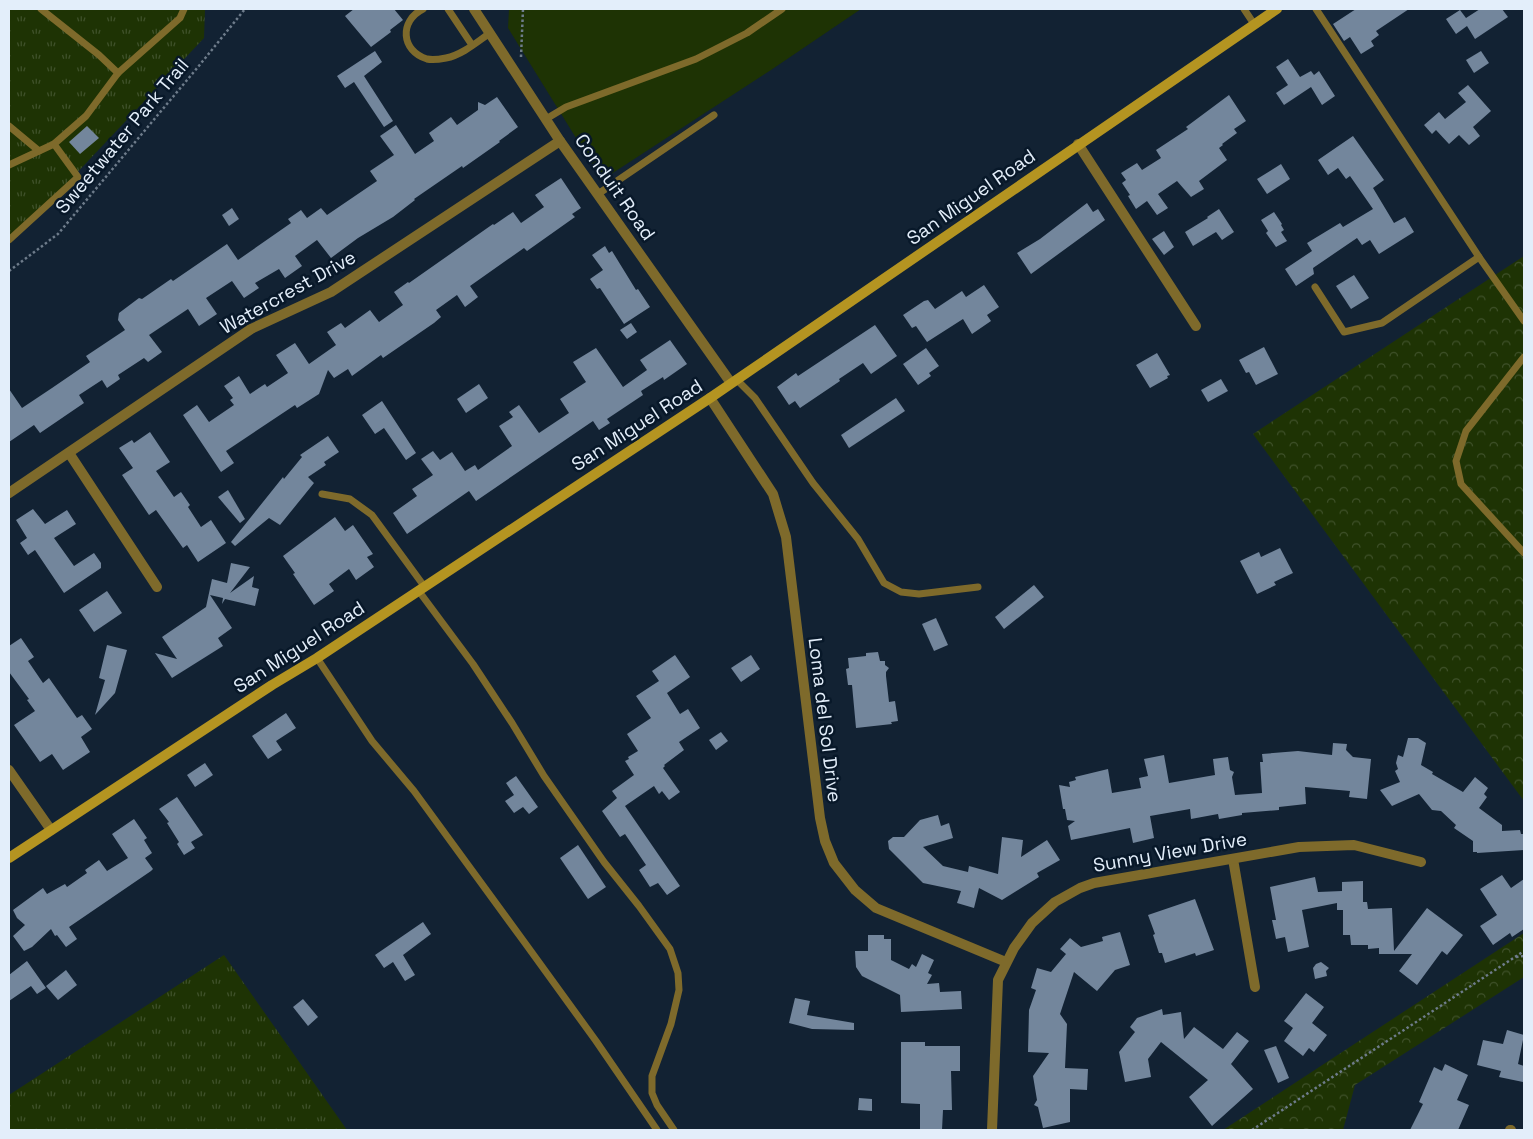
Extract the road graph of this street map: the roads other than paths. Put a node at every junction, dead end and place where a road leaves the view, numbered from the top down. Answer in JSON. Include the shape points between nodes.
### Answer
{"nodes":[{"id":1,"x":41,"y":9,"type":"edge"},
{"id":2,"x":184,"y":9,"type":"edge"},
{"id":3,"x":423,"y":9,"type":"edge"},
{"id":4,"x":448,"y":9,"type":"edge"},
{"id":5,"x":474,"y":9,"type":"edge"},
{"id":6,"x":782,"y":9,"type":"edge"},
{"id":7,"x":1244,"y":9,"type":"edge"},
{"id":8,"x":1277,"y":9,"type":"edge"},
{"id":9,"x":1316,"y":9,"type":"edge"},
{"id":10,"x":1254,"y":24,"type":"junction"},
{"id":11,"x":490,"y":33,"type":"junction"},
{"id":12,"x":472,"y":45,"type":"junction"},
{"id":13,"x":118,"y":73,"type":"junction"},
{"id":14,"x":714,"y":115,"type":"dead end"},
{"id":15,"x":546,"y":119,"type":"junction"},
{"id":16,"x":9,"y":126,"type":"edge"},
{"id":17,"x":560,"y":141,"type":"junction"},
{"id":18,"x":54,"y":144,"type":"junction"},
{"id":19,"x":1078,"y":144,"type":"junction"},
{"id":20,"x":39,"y":151,"type":"junction"},
{"id":21,"x":9,"y":165,"type":"edge"},
{"id":22,"x":598,"y":194,"type":"junction"},
{"id":23,"x":9,"y":240,"type":"edge"},
{"id":24,"x":1479,"y":257,"type":"junction"},
{"id":25,"x":1315,"y":287,"type":"dead end"},
{"id":26,"x":1524,"y":321,"type":"edge"},
{"id":27,"x":1196,"y":326,"type":"dead end"},
{"id":28,"x":1524,"y":357,"type":"edge"},
{"id":29,"x":734,"y":381,"type":"junction"},
{"id":30,"x":710,"y":398,"type":"junction"},
{"id":31,"x":69,"y":453,"type":"junction"},
{"id":32,"x":9,"y":493,"type":"edge"},
{"id":33,"x":322,"y":494,"type":"dead end"},
{"id":34,"x":1524,"y":553,"type":"edge"},
{"id":35,"x":157,"y":587,"type":"dead end"},
{"id":36,"x":978,"y":587,"type":"dead end"},
{"id":37,"x":421,"y":588,"type":"junction"},
{"id":38,"x":317,"y":658,"type":"junction"},
{"id":39,"x":9,"y":770,"type":"edge"},
{"id":40,"x":51,"y":830,"type":"junction"},
{"id":41,"x":9,"y":858,"type":"edge"},
{"id":42,"x":1233,"y":859,"type":"junction"},
{"id":43,"x":1420,"y":862,"type":"dead end"},
{"id":44,"x":1006,"y":962,"type":"junction"},
{"id":45,"x":1255,"y":987,"type":"dead end"},
{"id":46,"x":657,"y":1130,"type":"edge"},
{"id":47,"x":674,"y":1130,"type":"edge"},
{"id":48,"x":992,"y":1130,"type":"edge"}],
"edges":[{"from":1,"to":13,"type":"lane"},
{"from":2,"to":13,"type":"lane","via":[[180,18]]},
{"from":3,"to":12,"type":"lane","via":[[409,20],[405,30],[409,44],[416,52],[427,59],[446,58]]},
{"from":4,"to":12,"type":"lane"},
{"from":5,"to":11,"type":"street","name":"Conduit Road"},
{"from":6,"to":15,"type":"lane","via":[[747,33],[696,59],[566,107]]},
{"from":7,"to":10,"type":"lane"},
{"from":8,"to":10,"type":"street","name":"San Miguel Road"},
{"from":9,"to":24,"type":"lane"},
{"from":10,"to":19,"type":"street","name":"San Miguel Road"},
{"from":11,"to":12,"type":"lane"},
{"from":11,"to":15,"type":"street","name":"Conduit Road"},
{"from":13,"to":18,"type":"lane","via":[[86,116]]},
{"from":14,"to":22,"type":"lane"},
{"from":15,"to":17,"type":"street","name":"Conduit Road"},
{"from":16,"to":20,"type":"lane"},
{"from":17,"to":22,"type":"street","name":"Conduit Road"},
{"from":17,"to":31,"type":"street","name":"Watercrest Drive","via":[[331,292],[251,329]]},
{"from":18,"to":20,"type":"lane"},
{"from":18,"to":23,"type":"lane","via":[[78,177]]},
{"from":19,"to":27,"type":"street"},
{"from":19,"to":29,"type":"street","name":"San Miguel Road"},
{"from":20,"to":21,"type":"lane"},
{"from":22,"to":29,"type":"street","name":"Conduit Road"},
{"from":24,"to":25,"type":"lane","via":[[1382,323],[1344,332]]},
{"from":24,"to":26,"type":"lane"},
{"from":28,"to":34,"type":"lane","via":[[1466,431],[1456,461],[1461,484]]},
{"from":29,"to":30,"type":"street","name":"San Miguel Road"},
{"from":29,"to":36,"type":"lane","via":[[755,398],[813,483],[858,539],[884,583],[900,592],[919,594]]},
{"from":30,"to":37,"type":"street","name":"San Miguel Road"},
{"from":30,"to":44,"type":"street","name":"Loma del Sol Drive","via":[[773,494],[786,537],[820,818],[834,863],[876,908]]},
{"from":31,"to":32,"type":"street","name":"Watercrest Drive"},
{"from":31,"to":35,"type":"street"},
{"from":33,"to":37,"type":"lane","via":[[350,499],[372,515]]},
{"from":37,"to":38,"type":"street","name":"San Miguel Road"},
{"from":37,"to":47,"type":"lane","via":[[555,792],[670,949],[678,973],[679,990],[671,1024],[652,1076],[652,1093]]},
{"from":38,"to":40,"type":"street","name":"San Miguel Road"},
{"from":38,"to":46,"type":"lane","via":[[372,741],[414,791]]},
{"from":39,"to":40,"type":"street"},
{"from":40,"to":41,"type":"street","name":"San Miguel Road"},
{"from":42,"to":43,"type":"street","name":"Sunny View Drive","via":[[1299,846],[1354,844]]},
{"from":42,"to":44,"type":"street","name":"Sunny View Drive","via":[[1080,888],[1055,902],[1032,923]]},
{"from":42,"to":45,"type":"street"},
{"from":44,"to":48,"type":"street","name":"Sunny View Drive","via":[[998,980]]}]}
